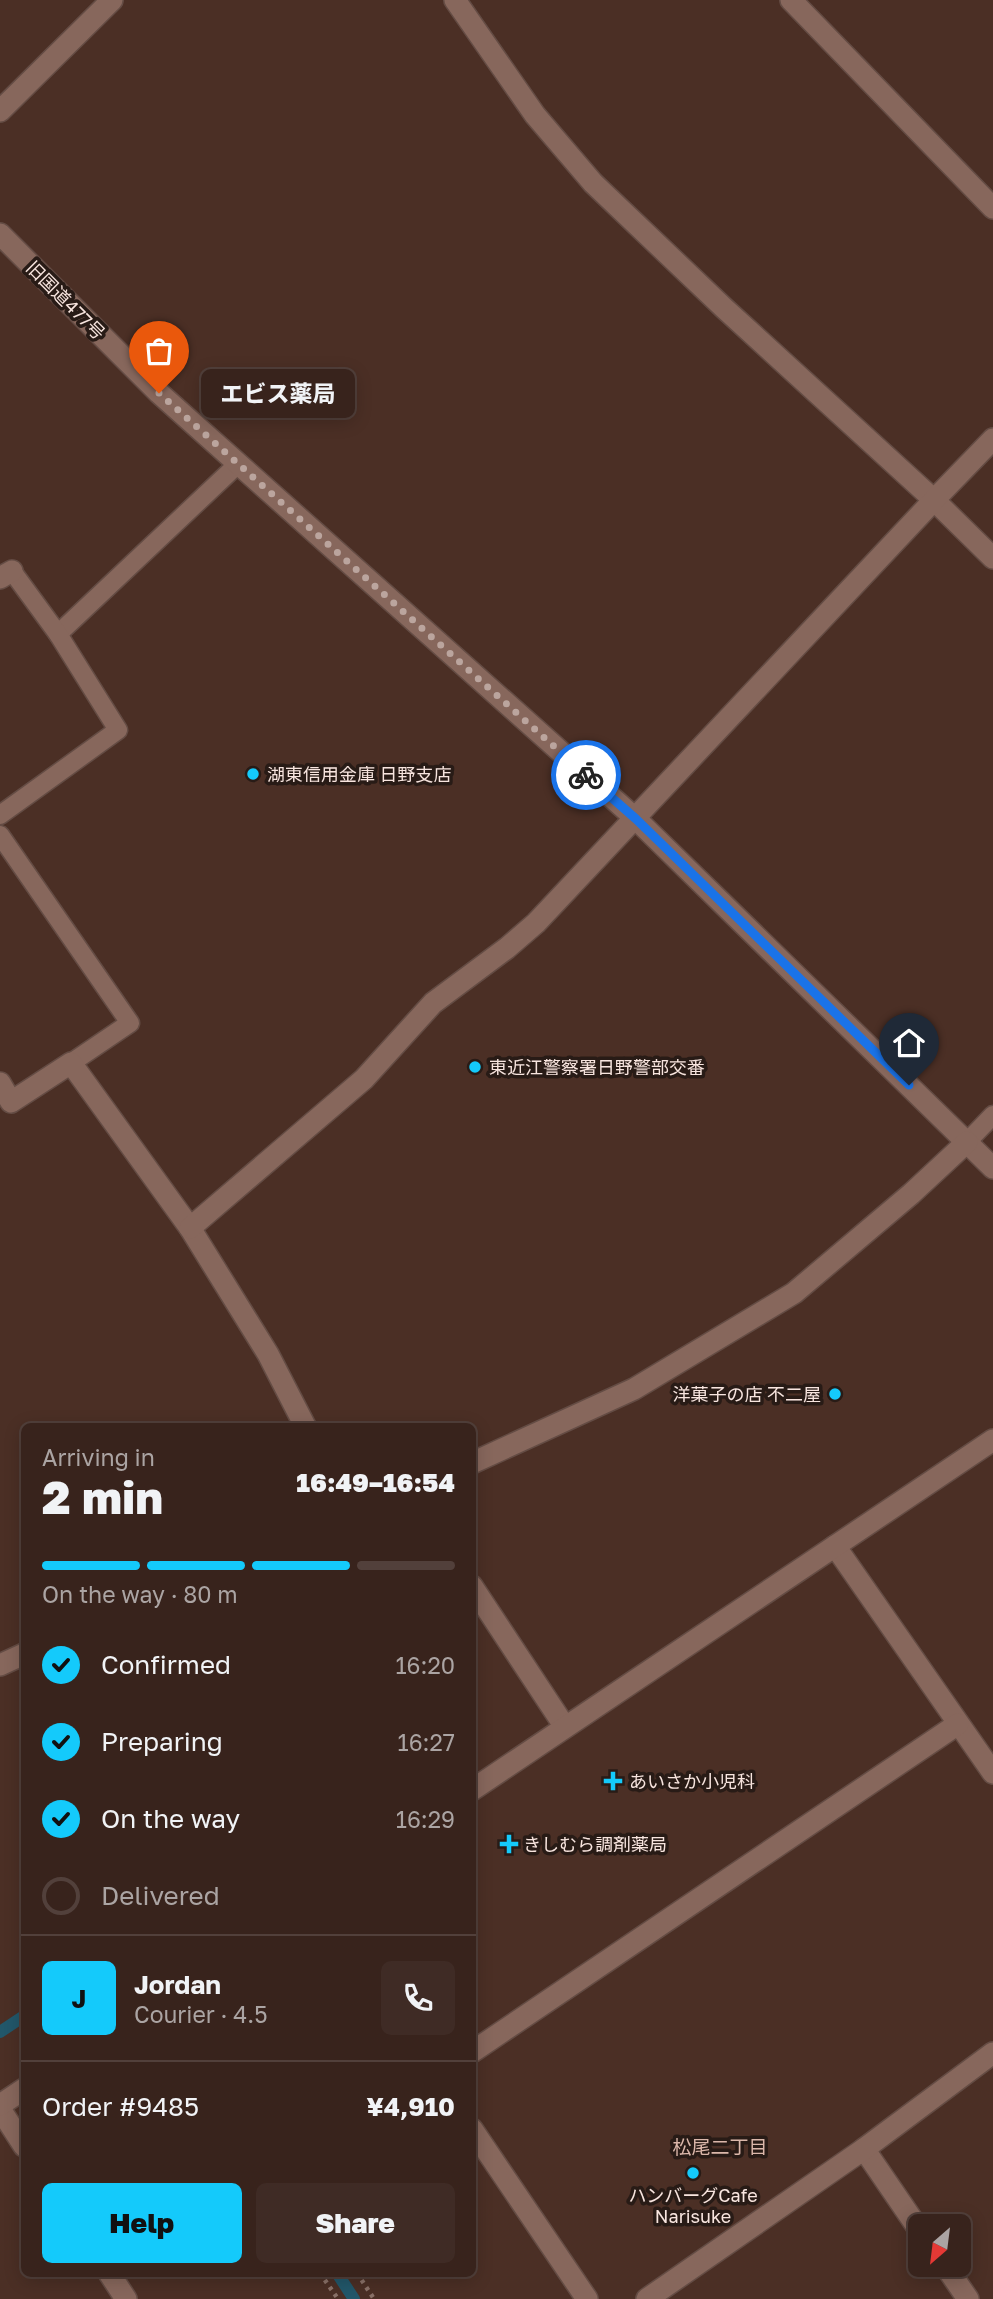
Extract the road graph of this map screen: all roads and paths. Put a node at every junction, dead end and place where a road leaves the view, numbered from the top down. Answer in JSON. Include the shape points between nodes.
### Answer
{"nodes":[{"id":1,"x":112,"y":0,"type":"edge"},
{"id":2,"x":455,"y":0,"type":"edge"},
{"id":3,"x":792,"y":0,"type":"edge"},
{"id":4,"x":0,"y":111,"type":"edge"},
{"id":5,"x":993,"y":208,"type":"edge"},
{"id":6,"x":0,"y":234,"type":"edge"},
{"id":7,"x":993,"y":439,"type":"edge"},
{"id":8,"x":238,"y":464,"type":"junction"},
{"id":9,"x":934,"y":500,"type":"junction"},
{"id":10,"x":993,"y":558,"type":"edge"},
{"id":11,"x":6,"y":574,"type":"edge"},
{"id":12,"x":58,"y":634,"type":"junction"},
{"id":13,"x":0,"y":815,"type":"edge"},
{"id":14,"x":636,"y":819,"type":"junction"},
{"id":15,"x":0,"y":835,"type":"edge"},
{"id":16,"x":71,"y":1063,"type":"junction"},
{"id":17,"x":0,"y":1083,"type":"edge"},
{"id":18,"x":5,"y":1107,"type":"edge"},
{"id":19,"x":993,"y":1115,"type":"edge"},
{"id":20,"x":967,"y":1142,"type":"junction"},
{"id":21,"x":993,"y":1168,"type":"edge"},
{"id":22,"x":190,"y":1228,"type":"junction"},
{"id":23,"x":303,"y":1423,"type":"edge"},
{"id":24,"x":993,"y":1440,"type":"edge"},
{"id":25,"x":476,"y":1461,"type":"edge"},
{"id":26,"x":835,"y":1546,"type":"junction"},
{"id":27,"x":476,"y":1592,"type":"edge"},
{"id":28,"x":21,"y":1655,"type":"edge"},
{"id":29,"x":0,"y":1665,"type":"edge"},
{"id":30,"x":958,"y":1724,"type":"junction"},
{"id":31,"x":565,"y":1727,"type":"junction"},
{"id":32,"x":993,"y":1773,"type":"edge"},
{"id":33,"x":476,"y":1787,"type":"edge"},
{"id":34,"x":476,"y":2049,"type":"edge"},
{"id":35,"x":993,"y":2053,"type":"edge"},
{"id":36,"x":21,"y":2091,"type":"edge"},
{"id":37,"x":0,"y":2107,"type":"edge"},
{"id":38,"x":476,"y":2135,"type":"edge"},
{"id":39,"x":21,"y":2141,"type":"edge"},
{"id":40,"x":864,"y":2149,"type":"junction"},
{"id":41,"x":908,"y":2214,"type":"edge"},
{"id":42,"x":112,"y":2277,"type":"edge"},
{"id":43,"x":323,"y":2277,"type":"edge"},
{"id":44,"x":360,"y":2277,"type":"edge"},
{"id":45,"x":953,"y":2277,"type":"edge"},
{"id":46,"x":127,"y":2299,"type":"edge"},
{"id":47,"x":338,"y":2299,"type":"edge"},
{"id":48,"x":374,"y":2299,"type":"edge"},
{"id":49,"x":587,"y":2299,"type":"edge"},
{"id":50,"x":647,"y":2299,"type":"edge"},
{"id":51,"x":968,"y":2299,"type":"edge"}],
"edges":[{"from":1,"to":4,"type":"street"},
{"from":2,"to":9,"type":"street","via":[[535,115],[593,183]]},
{"from":3,"to":5,"type":"street"},
{"from":6,"to":8,"type":"street","name":"旧国道477号","via":[[159,393]]},
{"from":7,"to":9,"type":"street"},
{"from":8,"to":12,"type":"lane"},
{"from":8,"to":14,"type":"street","name":"旧国道477号"},
{"from":9,"to":10,"type":"street"},
{"from":9,"to":14,"type":"street"},
{"from":11,"to":12,"type":"lane"},
{"from":12,"to":13,"type":"lane","via":[[118,730]]},
{"from":14,"to":20,"type":"street","name":"旧国道477号"},
{"from":14,"to":22,"type":"street","via":[[536,923],[433,1003],[365,1079]]},
{"from":15,"to":16,"type":"lane","via":[[130,1023]]},
{"from":16,"to":18,"type":"street"},
{"from":16,"to":22,"type":"street"},
{"from":17,"to":18,"type":"street"},
{"from":19,"to":20,"type":"lane"},
{"from":20,"to":21,"type":"street","name":"旧国道477号"},
{"from":20,"to":25,"type":"street","via":[[794,1293],[634,1389]]},
{"from":22,"to":23,"type":"street","via":[[268,1354]]},
{"from":24,"to":26,"type":"street"},
{"from":26,"to":30,"type":"street"},
{"from":26,"to":31,"type":"street"},
{"from":27,"to":31,"type":"street"},
{"from":28,"to":29,"type":"street"},
{"from":30,"to":32,"type":"street"},
{"from":30,"to":34,"type":"street"},
{"from":31,"to":33,"type":"street"},
{"from":35,"to":40,"type":"street"},
{"from":36,"to":37,"type":"street"},
{"from":37,"to":39,"type":"street"},
{"from":38,"to":49,"type":"street"},
{"from":40,"to":41,"type":"street"},
{"from":40,"to":50,"type":"street"},
{"from":42,"to":46,"type":"street"},
{"from":43,"to":47,"type":"path"},
{"from":44,"to":48,"type":"path"},
{"from":45,"to":51,"type":"street"}]}
